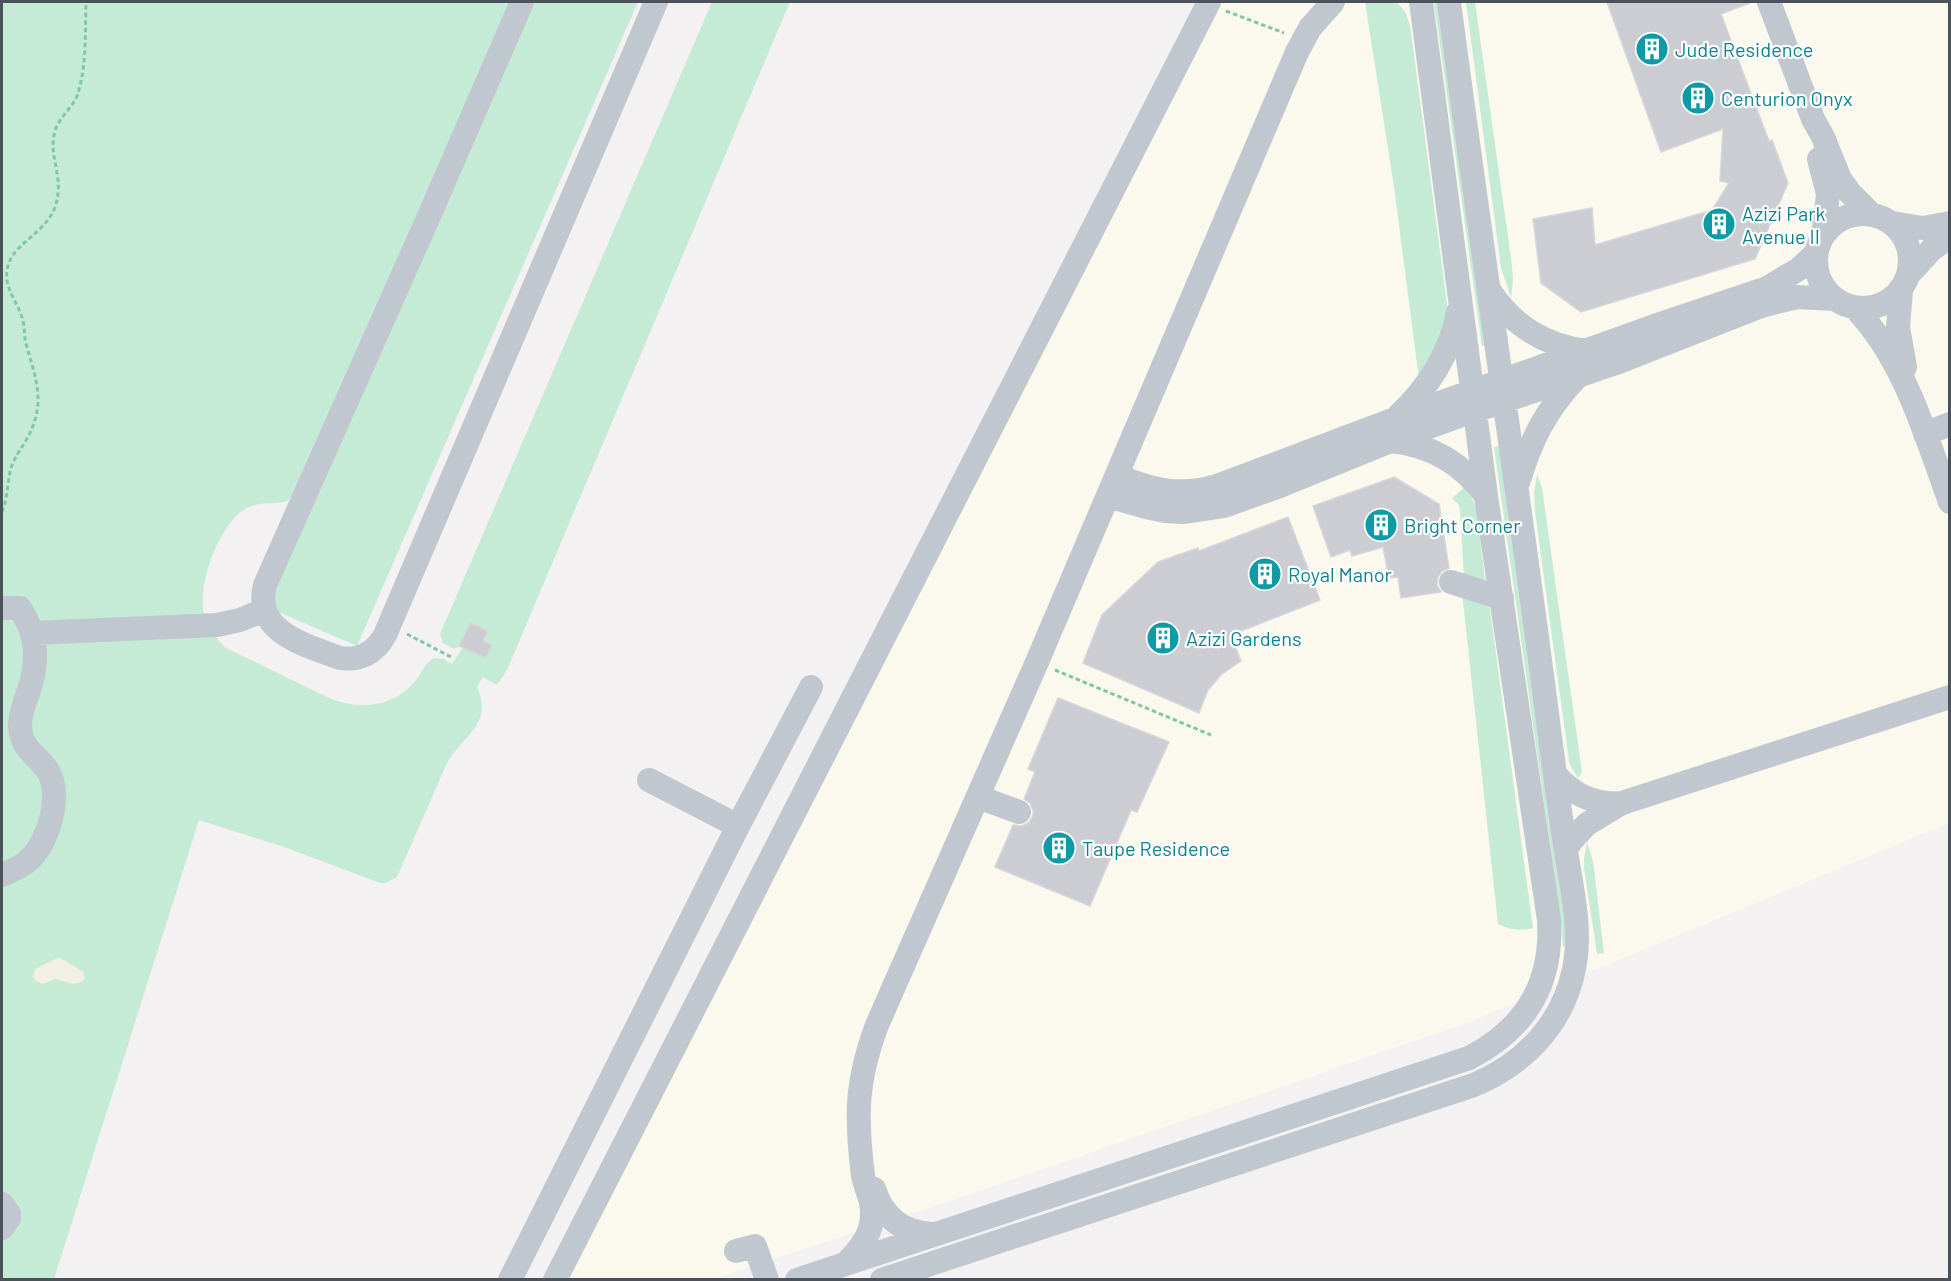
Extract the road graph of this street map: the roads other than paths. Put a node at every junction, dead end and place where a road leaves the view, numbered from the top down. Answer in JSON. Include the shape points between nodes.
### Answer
{"nodes":[{"id":1,"x":522,"y":2,"type":"edge"},
{"id":2,"x":656,"y":2,"type":"edge"},
{"id":3,"x":1333,"y":2,"type":"edge"},
{"id":4,"x":1449,"y":2,"type":"edge"},
{"id":5,"x":1769,"y":2,"type":"edge"},
{"id":6,"x":1209,"y":3,"type":"edge"},
{"id":7,"x":1418,"y":5,"type":"edge"},
{"id":8,"x":1813,"y":119,"type":"junction"},
{"id":9,"x":1882,"y":219,"type":"junction"},
{"id":10,"x":1950,"y":223,"type":"edge"},
{"id":11,"x":1950,"y":237,"type":"edge"},
{"id":12,"x":1820,"y":244,"type":"junction"},
{"id":13,"x":1904,"y":282,"type":"junction"},
{"id":14,"x":1489,"y":290,"type":"junction"},
{"id":15,"x":1461,"y":298,"type":"junction"},
{"id":16,"x":1844,"y":303,"type":"junction"},
{"id":17,"x":1586,"y":351,"type":"junction"},
{"id":18,"x":1576,"y":377,"type":"junction"},
{"id":19,"x":1503,"y":391,"type":"junction"},
{"id":20,"x":1474,"y":401,"type":"junction"},
{"id":21,"x":1913,"y":401,"type":"junction"},
{"id":22,"x":1950,"y":424,"type":"edge"},
{"id":23,"x":1393,"y":430,"type":"junction"},
{"id":24,"x":1924,"y":434,"type":"junction"},
{"id":25,"x":1112,"y":486,"type":"junction"},
{"id":26,"x":1516,"y":488,"type":"junction"},
{"id":27,"x":1486,"y":496,"type":"junction"},
{"id":28,"x":1950,"y":502,"type":"edge"},
{"id":29,"x":1451,"y":582,"type":"dead end"},
{"id":30,"x":1502,"y":598,"type":"junction"},
{"id":31,"x":2,"y":608,"type":"edge"},
{"id":32,"x":264,"y":610,"type":"junction"},
{"id":33,"x":33,"y":633,"type":"junction"},
{"id":34,"x":811,"y":687,"type":"dead end"},
{"id":35,"x":1950,"y":697,"type":"edge"},
{"id":36,"x":1555,"y":774,"type":"junction"},
{"id":37,"x":649,"y":780,"type":"dead end"},
{"id":38,"x":978,"y":797,"type":"junction"},
{"id":39,"x":1622,"y":803,"type":"junction"},
{"id":40,"x":1019,"y":812,"type":"dead end"},
{"id":41,"x":738,"y":826,"type":"junction"},
{"id":42,"x":1566,"y":849,"type":"junction"},
{"id":43,"x":2,"y":875,"type":"edge"},
{"id":44,"x":1543,"y":978,"type":"junction"},
{"id":45,"x":1569,"y":990,"type":"junction"},
{"id":46,"x":862,"y":1163,"type":"junction"},
{"id":47,"x":1106,"y":1178,"type":"junction"},
{"id":48,"x":1113,"y":1203,"type":"junction"},
{"id":49,"x":2,"y":1204,"type":"edge"},
{"id":50,"x":2,"y":1228,"type":"edge"},
{"id":51,"x":933,"y":1234,"type":"junction"},
{"id":52,"x":736,"y":1251,"type":"dead end"},
{"id":53,"x":845,"y":1264,"type":"junction"},
{"id":54,"x":510,"y":1280,"type":"edge"},
{"id":55,"x":555,"y":1280,"type":"edge"},
{"id":56,"x":767,"y":1280,"type":"edge"},
{"id":57,"x":797,"y":1280,"type":"edge"},
{"id":58,"x":882,"y":1280,"type":"edge"}],
"edges":[{"from":1,"to":32,"type":"street","via":[[265,585]]},
{"from":2,"to":32,"type":"street","via":[[381,642],[363,657],[347,659],[332,655],[280,632]]},
{"from":3,"to":25,"type":"street","via":[[1303,40]]},
{"from":4,"to":14,"type":"street"},
{"from":5,"to":8,"type":"street"},
{"from":6,"to":55,"type":"street"},
{"from":7,"to":15,"type":"street"},
{"from":8,"to":9,"type":"street","via":[[1844,186]]},
{"from":8,"to":12,"type":"street","via":[[1828,194]]},
{"from":9,"to":10,"type":"street","via":[[1923,228]]},
{"from":9,"to":12,"type":"street","via":[[1853,215],[1844,218],[1836,222]]},
{"from":9,"to":13,"type":"street","via":[[1908,246],[1910,256]]},
{"from":11,"to":13,"type":"street","via":[[1932,249]]},
{"from":12,"to":16,"type":"street","via":[[1817,273],[1821,283]]},
{"from":12,"to":17,"type":"street","via":[[1799,269],[1767,288]]},
{"from":13,"to":16,"type":"street","via":[[1895,296],[1880,305]]},
{"from":13,"to":21,"type":"street","via":[[1898,308],[1900,345]]},
{"from":14,"to":17,"type":"street","via":[[1506,313],[1528,331],[1556,344]]},
{"from":14,"to":19,"type":"street"},
{"from":15,"to":20,"type":"street"},
{"from":15,"to":23,"type":"street","via":[[1452,334],[1437,369]]},
{"from":16,"to":18,"type":"street","via":[[1809,297],[1772,302]]},
{"from":16,"to":21,"type":"street","via":[[1872,327],[1884,344]]},
{"from":17,"to":19,"type":"street"},
{"from":18,"to":19,"type":"street"},
{"from":18,"to":26,"type":"street","via":[[1541,423]]},
{"from":19,"to":20,"type":"street"},
{"from":19,"to":26,"type":"street"},
{"from":20,"to":23,"type":"street"},
{"from":20,"to":27,"type":"street"},
{"from":21,"to":24,"type":"street"},
{"from":22,"to":24,"type":"street"},
{"from":23,"to":25,"type":"street","via":[[1280,486],[1204,510],[1165,511],[1146,507]]},
{"from":23,"to":27,"type":"street","via":[[1447,458],[1469,475]]},
{"from":24,"to":28,"type":"street"},
{"from":25,"to":38,"type":"street"},
{"from":26,"to":36,"type":"street"},
{"from":27,"to":30,"type":"street"},
{"from":29,"to":30,"type":"street"},
{"from":30,"to":44,"type":"street","via":[[1549,920]]},
{"from":31,"to":33,"type":"street","via":[[20,608]]},
{"from":32,"to":33,"type":"street","via":[[217,625]]},
{"from":33,"to":43,"type":"street","via":[[35,669],[20,728],[25,745],[51,777],[53,809],[46,836],[36,853],[23,865]]},
{"from":34,"to":41,"type":"street"},
{"from":35,"to":39,"type":"street"},
{"from":36,"to":39,"type":"street","via":[[1589,800]]},
{"from":36,"to":42,"type":"street"},
{"from":37,"to":41,"type":"street"},
{"from":38,"to":40,"type":"street"},
{"from":38,"to":46,"type":"street","via":[[870,1044],[859,1103]]},
{"from":39,"to":42,"type":"street","via":[[1587,824]]},
{"from":41,"to":54,"type":"street"},
{"from":42,"to":45,"type":"street","via":[[1578,937]]},
{"from":44,"to":45,"type":"street"},
{"from":44,"to":47,"type":"street","via":[[1520,1020],[1497,1042],[1470,1058]]},
{"from":45,"to":48,"type":"street","via":[[1554,1020],[1532,1048],[1490,1078]]},
{"from":46,"to":51,"type":"street","via":[[889,1217],[905,1229]]},
{"from":46,"to":53,"type":"street","via":[[872,1212],[870,1229],[863,1244]]},
{"from":47,"to":48,"type":"street"},
{"from":47,"to":51,"type":"street"},
{"from":48,"to":58,"type":"street"},
{"from":49,"to":50,"type":"street","via":[[9,1214]]},
{"from":51,"to":53,"type":"street"},
{"from":52,"to":56,"type":"street","via":[[755,1246]]},
{"from":53,"to":57,"type":"street"}]}
